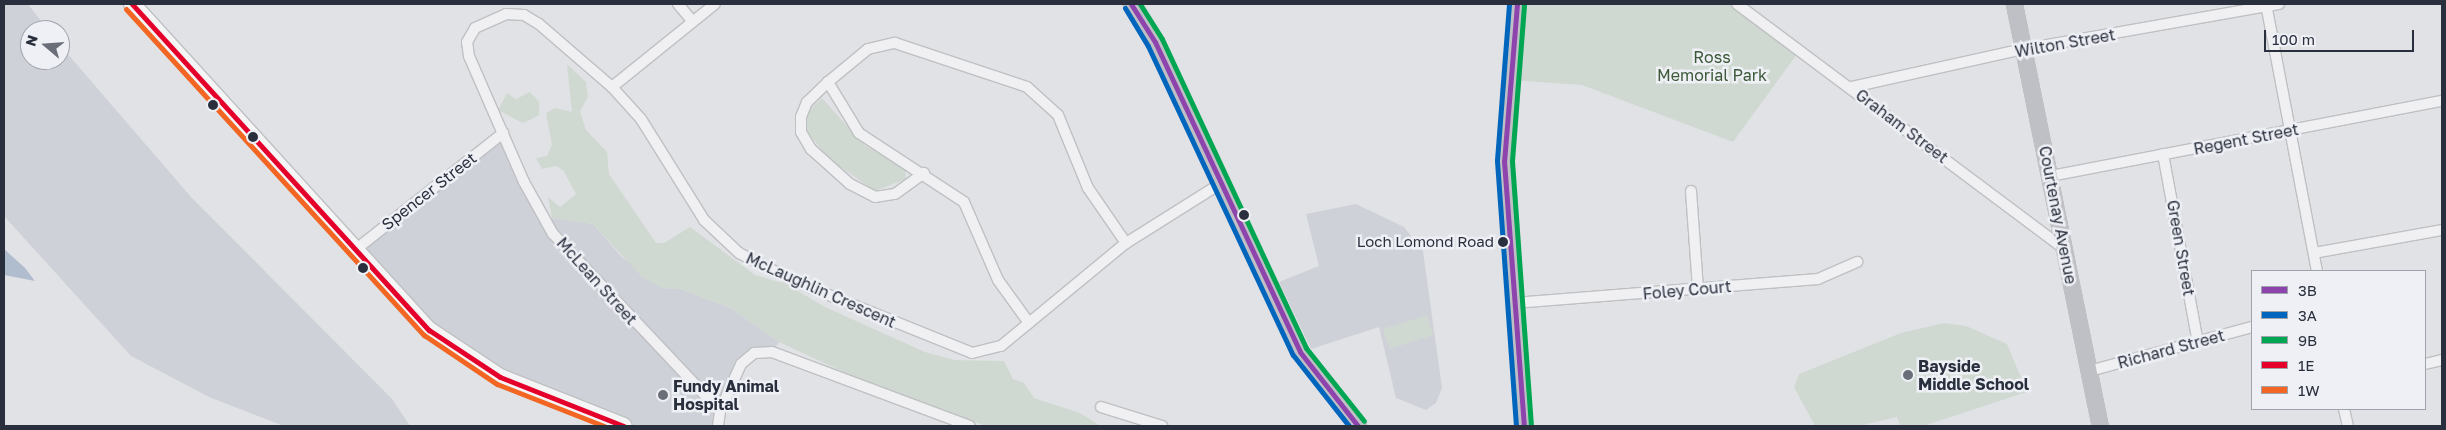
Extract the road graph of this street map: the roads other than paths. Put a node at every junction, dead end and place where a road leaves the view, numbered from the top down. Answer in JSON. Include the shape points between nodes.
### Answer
{"nodes":[{"id":1,"x":132,"y":4,"type":"edge"},
{"id":2,"x":678,"y":4,"type":"edge"},
{"id":3,"x":714,"y":4,"type":"edge"},
{"id":4,"x":1132,"y":4,"type":"edge"},
{"id":5,"x":1517,"y":4,"type":"edge"},
{"id":6,"x":1737,"y":4,"type":"edge"},
{"id":7,"x":2014,"y":4,"type":"edge"},
{"id":8,"x":2279,"y":4,"type":"edge"},
{"id":9,"x":2266,"y":5,"type":"edge"},
{"id":10,"x":693,"y":22,"type":"junction"},
{"id":11,"x":2024,"y":50,"type":"junction"},
{"id":12,"x":828,"y":82,"type":"junction"},
{"id":13,"x":481,"y":84,"type":"joint"},
{"id":14,"x":612,"y":87,"type":"junction"},
{"id":15,"x":1852,"y":87,"type":"junction"},
{"id":16,"x":2442,"y":102,"type":"edge"},
{"id":17,"x":2290,"y":130,"type":"junction"},
{"id":18,"x":503,"y":133,"type":"junction"},
{"id":19,"x":2164,"y":154,"type":"junction"},
{"id":20,"x":924,"y":173,"type":"junction"},
{"id":21,"x":2050,"y":176,"type":"junction"},
{"id":22,"x":1220,"y":184,"type":"junction"},
{"id":23,"x":1691,"y":191,"type":"dead end"},
{"id":24,"x":2442,"y":230,"type":"edge"},
{"id":25,"x":1126,"y":243,"type":"junction"},
{"id":26,"x":355,"y":250,"type":"junction"},
{"id":27,"x":2066,"y":250,"type":"junction"},
{"id":28,"x":2314,"y":253,"type":"junction"},
{"id":29,"x":1857,"y":262,"type":"dead end"},
{"id":30,"x":2317,"y":270,"type":"edge"},
{"id":31,"x":1698,"y":289,"type":"junction"},
{"id":32,"x":1514,"y":304,"type":"junction"},
{"id":33,"x":1029,"y":323,"type":"junction"},
{"id":34,"x":2251,"y":327,"type":"edge"},
{"id":35,"x":2198,"y":342,"type":"junction"},
{"id":36,"x":2442,"y":360,"type":"edge"},
{"id":37,"x":2426,"y":364,"type":"edge"},
{"id":38,"x":2089,"y":371,"type":"junction"},
{"id":39,"x":1101,"y":408,"type":"dead end"},
{"id":40,"x":2344,"y":410,"type":"edge"},
{"id":41,"x":720,"y":411,"type":"junction"},
{"id":42,"x":624,"y":426,"type":"edge"},
{"id":43,"x":718,"y":426,"type":"edge"},
{"id":44,"x":970,"y":426,"type":"edge"},
{"id":45,"x":1162,"y":426,"type":"edge"},
{"id":46,"x":1358,"y":426,"type":"edge"},
{"id":47,"x":1524,"y":426,"type":"edge"},
{"id":48,"x":2100,"y":426,"type":"edge"},
{"id":49,"x":2348,"y":426,"type":"edge"}],
"edges":[{"from":1,"to":26,"type":"main road"},
{"from":2,"to":10,"type":"street"},
{"from":3,"to":10,"type":"street"},
{"from":4,"to":22,"type":"street","via":[[1155,42]]},
{"from":5,"to":32,"type":"street","via":[[1504,162]]},
{"from":6,"to":15,"type":"street","name":"Graham Street"},
{"from":7,"to":11,"type":"street","name":"Courtenay Avenue"},
{"from":8,"to":9,"type":"street","name":"Wilton Street"},
{"from":9,"to":11,"type":"street","name":"Wilton Street"},
{"from":9,"to":17,"type":"street"},
{"from":10,"to":14,"type":"street"},
{"from":11,"to":15,"type":"street","name":"Wilton Street"},
{"from":11,"to":21,"type":"street","name":"Courtenay Avenue"},
{"from":12,"to":20,"type":"street","via":[[859,134]]},
{"from":12,"to":20,"type":"street","via":[[807,102],[801,117],[801,132],[811,149],[854,187],[875,197],[895,194]]},
{"from":12,"to":25,"type":"street","via":[[868,49],[895,43],[1028,87],[1058,116],[1088,188]]},
{"from":13,"to":14,"type":"street","name":"McLaughlin Crescent","via":[[469,56],[468,36],[500,15],[514,14],[539,24]]},
{"from":13,"to":18,"type":"street","name":"McLean Street"},
{"from":14,"to":33,"type":"street","name":"McLaughlin Crescent","via":[[655,137],[712,230],[751,260],[972,353],[996,348]]},
{"from":15,"to":27,"type":"street","name":"Graham Street"},
{"from":16,"to":17,"type":"street","name":"Regent Street"},
{"from":17,"to":19,"type":"street","name":"Regent Street"},
{"from":17,"to":28,"type":"street"},
{"from":18,"to":26,"type":"street","name":"Spencer Street"},
{"from":18,"to":41,"type":"street","name":"McLean Street","via":[[553,234]]},
{"from":19,"to":21,"type":"street","name":"Regent Street"},
{"from":19,"to":35,"type":"street","name":"Green Street"},
{"from":20,"to":33,"type":"street","via":[[966,206],[998,280]]},
{"from":21,"to":27,"type":"street","name":"Courtenay Avenue"},
{"from":22,"to":25,"type":"street","name":"McLaughlin Crescent"},
{"from":22,"to":46,"type":"street","via":[[1300,352]]},
{"from":23,"to":31,"type":"street"},
{"from":24,"to":28,"type":"street"},
{"from":25,"to":33,"type":"street","name":"McLaughlin Crescent"},
{"from":26,"to":42,"type":"main road","via":[[417,318],[468,360],[518,385]]},
{"from":27,"to":38,"type":"street","name":"Courtenay Avenue"},
{"from":28,"to":30,"type":"street"},
{"from":29,"to":31,"type":"street","name":"Foley Court","via":[[1818,279]]},
{"from":31,"to":32,"type":"street","name":"Foley Court"},
{"from":32,"to":47,"type":"street"},
{"from":34,"to":35,"type":"street","name":"Richard Street"},
{"from":35,"to":38,"type":"street","name":"Richard Street"},
{"from":36,"to":37,"type":"street"},
{"from":38,"to":48,"type":"street","name":"Courtenay Avenue"},
{"from":39,"to":45,"type":"street"},
{"from":40,"to":49,"type":"street"},
{"from":41,"to":43,"type":"street"},
{"from":41,"to":44,"type":"street","via":[[744,360],[754,353],[772,352]]}]}
